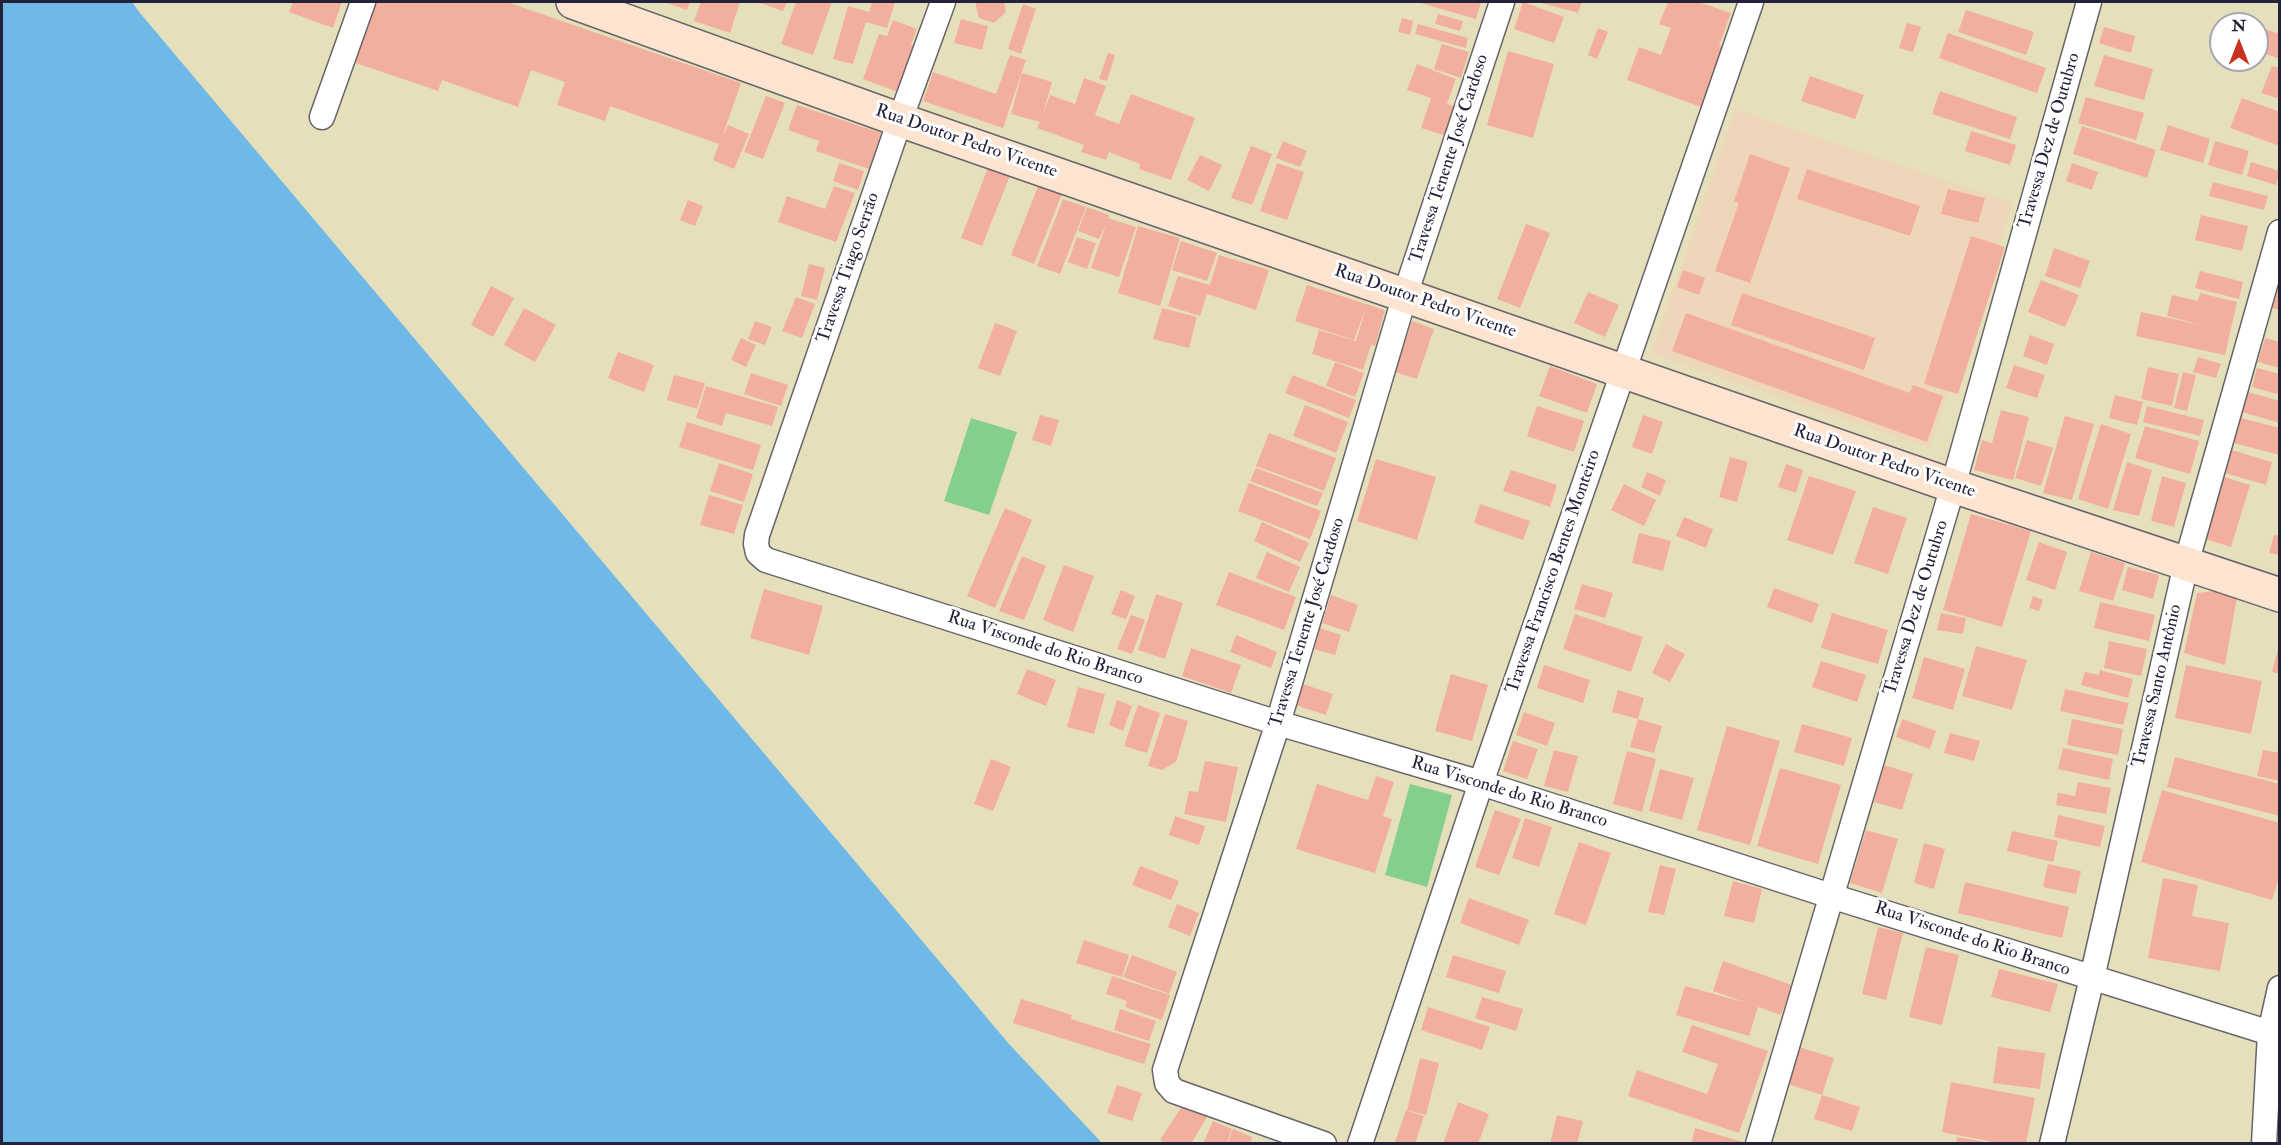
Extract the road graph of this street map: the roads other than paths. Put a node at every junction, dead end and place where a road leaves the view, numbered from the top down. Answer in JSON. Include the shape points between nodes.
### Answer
{"nodes":[{"id":1,"x":363,"y":2,"type":"edge"},
{"id":2,"x":573,"y":2,"type":"edge"},
{"id":3,"x":943,"y":2,"type":"edge"},
{"id":4,"x":1502,"y":2,"type":"edge"},
{"id":5,"x":1750,"y":2,"type":"edge"},
{"id":6,"x":2089,"y":2,"type":"edge"},
{"id":7,"x":322,"y":117,"type":"dead end"},
{"id":8,"x":900,"y":120,"type":"junction"},
{"id":9,"x":2280,"y":232,"type":"edge"},
{"id":10,"x":1406,"y":295,"type":"junction"},
{"id":11,"x":1623,"y":370,"type":"junction"},
{"id":12,"x":1953,"y":486,"type":"junction"},
{"id":13,"x":757,"y":535,"type":"joint"},
{"id":14,"x":2186,"y":564,"type":"junction"},
{"id":15,"x":2280,"y":595,"type":"edge"},
{"id":16,"x":1278,"y":723,"type":"junction"},
{"id":17,"x":1481,"y":783,"type":"junction"},
{"id":18,"x":1831,"y":896,"type":"junction"},
{"id":19,"x":2092,"y":978,"type":"junction"},
{"id":20,"x":2280,"y":988,"type":"edge"},
{"id":21,"x":2275,"y":1034,"type":"edge"},
{"id":22,"x":1324,"y":1143,"type":"edge"},
{"id":23,"x":1360,"y":1143,"type":"edge"},
{"id":24,"x":1758,"y":1143,"type":"edge"},
{"id":25,"x":2052,"y":1143,"type":"edge"},
{"id":26,"x":2264,"y":1143,"type":"edge"}],
"edges":[{"from":1,"to":7,"type":"street"},
{"from":2,"to":8,"type":"street","name":"Rua Doutor Pedro Vicente"},
{"from":3,"to":8,"type":"street","name":"Travessa Tiago Serrão"},
{"from":4,"to":10,"type":"street","name":"Travessa Tenente José Cardoso"},
{"from":5,"to":11,"type":"street","name":"Travessa Francisco Bentes Monteiro"},
{"from":6,"to":12,"type":"street","name":"Travessa Dez de Outubro"},
{"from":8,"to":10,"type":"street","name":"Rua Doutor Pedro Vicente"},
{"from":8,"to":13,"type":"street","name":"Travessa Tiago Serrão"},
{"from":9,"to":14,"type":"street","name":"Travessa Santo Antônio"},
{"from":10,"to":11,"type":"street","name":"Rua Doutor Pedro Vicente"},
{"from":10,"to":16,"type":"street","name":"Travessa Tenente José Cardoso"},
{"from":11,"to":12,"type":"street","name":"Rua Doutor Pedro Vicente"},
{"from":11,"to":17,"type":"street","name":"Travessa Francisco Bentes Monteiro"},
{"from":12,"to":14,"type":"street","name":"Rua Doutor Pedro Vicente"},
{"from":12,"to":18,"type":"street","name":"Travessa Dez de Outubro"},
{"from":13,"to":16,"type":"street","name":"Rua Visconde do Rio Branco","via":[[758,553],[766,560]]},
{"from":14,"to":15,"type":"street","name":"Rua Doutor Pedro Vicente"},
{"from":14,"to":19,"type":"street","name":"Travessa Santo Antônio"},
{"from":16,"to":17,"type":"street","name":"Rua Visconde do Rio Branco"},
{"from":16,"to":22,"type":"street","name":"Travessa Tenente José Cardoso","via":[[1165,1070],[1167,1083],[1174,1090]]},
{"from":17,"to":18,"type":"street","name":"Rua Visconde do Rio Branco"},
{"from":17,"to":23,"type":"street","name":"Travessa Francisco Bentes Monteiro"},
{"from":18,"to":19,"type":"street","name":"Rua Visconde do Rio Branco"},
{"from":18,"to":24,"type":"street","name":"Travessa Dez de Outubro"},
{"from":19,"to":21,"type":"street","name":"Rua Visconde do Rio Branco"},
{"from":19,"to":25,"type":"street","name":"Travessa Santo Antônio"},
{"from":20,"to":21,"type":"street"},
{"from":21,"to":26,"type":"street"}]}
